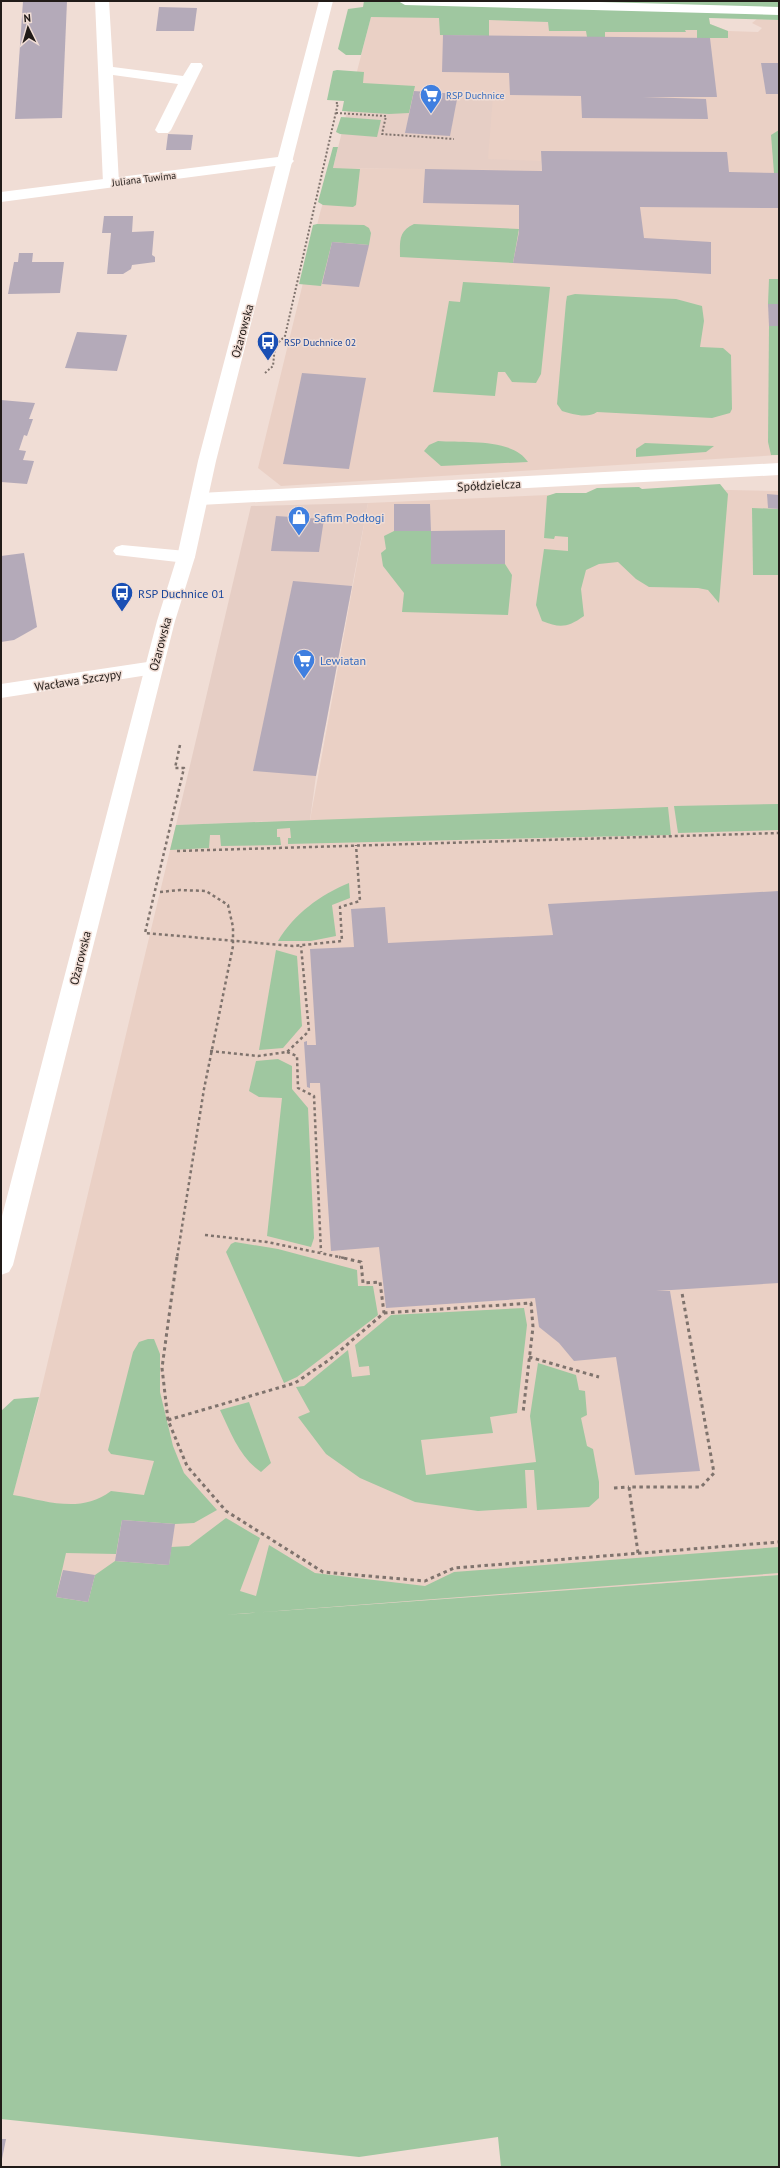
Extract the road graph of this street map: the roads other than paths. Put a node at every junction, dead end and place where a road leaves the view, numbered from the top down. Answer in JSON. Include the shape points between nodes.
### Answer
{"nodes":[{"id":1,"x":102,"y":1,"type":"edge"},
{"id":2,"x":326,"y":1,"type":"edge"},
{"id":3,"x":405,"y":1,"type":"edge"},
{"id":4,"x":779,"y":11,"type":"edge"},
{"id":5,"x":196,"y":66,"type":"dead end"},
{"id":6,"x":105,"y":70,"type":"junction"},
{"id":7,"x":187,"y":81,"type":"junction"},
{"id":8,"x":163,"y":130,"type":"dead end"},
{"id":9,"x":286,"y":160,"type":"junction"},
{"id":10,"x":111,"y":183,"type":"junction"},
{"id":11,"x":1,"y":197,"type":"edge"},
{"id":12,"x":779,"y":469,"type":"edge"},
{"id":13,"x":200,"y":499,"type":"junction"},
{"id":14,"x":122,"y":551,"type":"dead end"},
{"id":15,"x":186,"y":558,"type":"junction"},
{"id":16,"x":154,"y":668,"type":"junction"},
{"id":17,"x":1,"y":691,"type":"edge"},
{"id":18,"x":1,"y":1265,"type":"edge"}],
"edges":[{"from":1,"to":6,"type":"main road"},
{"from":2,"to":9,"type":"main road","name":"Ożarowska"},
{"from":3,"to":4,"type":"main road"},
{"from":5,"to":7,"type":"main road"},
{"from":6,"to":7,"type":"main road"},
{"from":6,"to":10,"type":"main road"},
{"from":7,"to":8,"type":"main road"},
{"from":9,"to":10,"type":"main road","name":"Juliana Tuwima"},
{"from":9,"to":13,"type":"main road","name":"Ożarowska","via":[[207,461]]},
{"from":10,"to":11,"type":"main road","name":"Juliana Tuwima"},
{"from":12,"to":13,"type":"main road","name":"Spółdzielcza"},
{"from":13,"to":15,"type":"main road","name":"Ożarowska"},
{"from":14,"to":15,"type":"main road"},
{"from":15,"to":16,"type":"main road","name":"Ożarowska"},
{"from":16,"to":17,"type":"main road","name":"Wacława Szczypy"},
{"from":16,"to":18,"type":"main road","name":"Ożarowska"}]}
